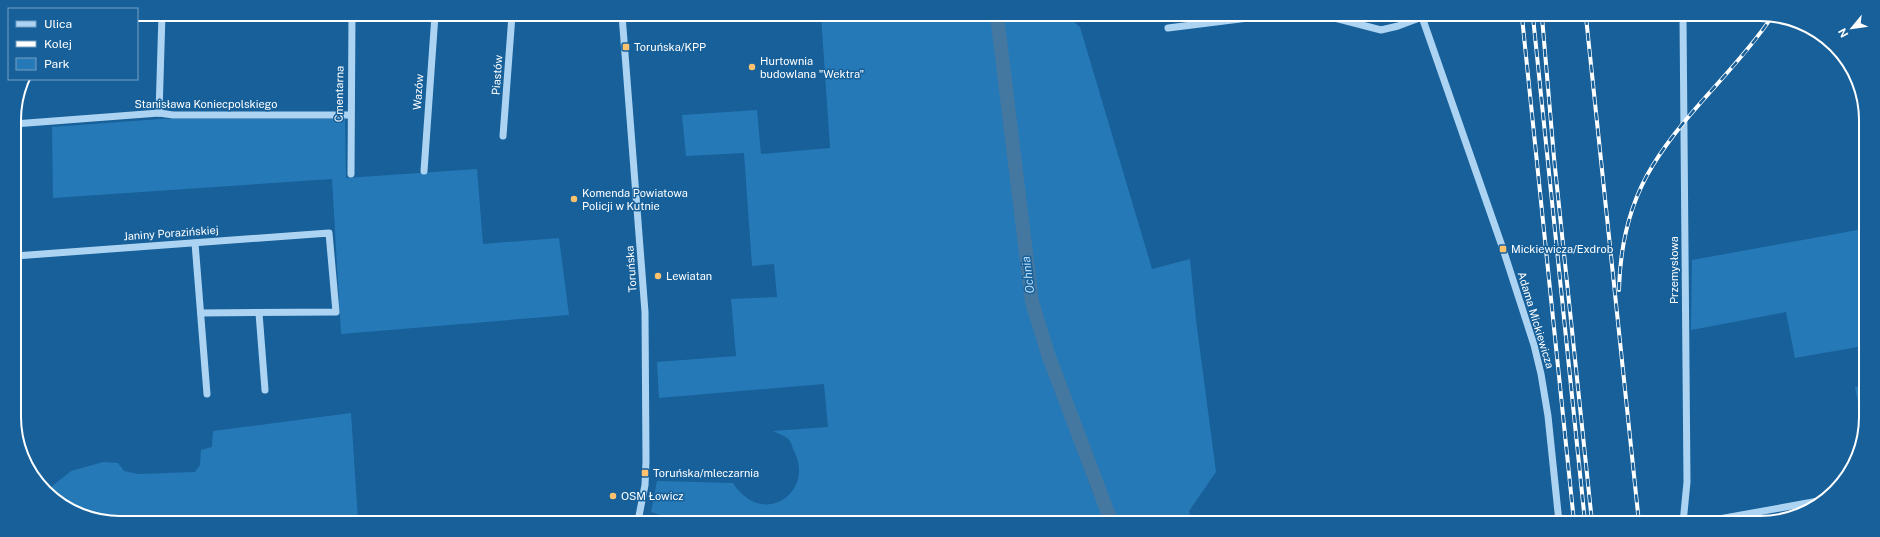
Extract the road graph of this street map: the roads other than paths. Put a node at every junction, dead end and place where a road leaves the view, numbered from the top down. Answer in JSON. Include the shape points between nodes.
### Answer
{"nodes":[{"id":1,"x":162,"y":21,"type":"edge"},
{"id":2,"x":352,"y":21,"type":"edge"},
{"id":3,"x":434,"y":21,"type":"edge"},
{"id":4,"x":512,"y":21,"type":"edge"},
{"id":5,"x":622,"y":21,"type":"edge"},
{"id":6,"x":1224,"y":21,"type":"edge"},
{"id":7,"x":1347,"y":21,"type":"edge"},
{"id":8,"x":1410,"y":21,"type":"edge"},
{"id":9,"x":1423,"y":21,"type":"edge"},
{"id":10,"x":1682,"y":21,"type":"edge"},
{"id":11,"x":1168,"y":28,"type":"dead end"},
{"id":12,"x":159,"y":113,"type":"junction"},
{"id":13,"x":350,"y":115,"type":"junction"},
{"id":14,"x":21,"y":123,"type":"edge"},
{"id":15,"x":503,"y":136,"type":"dead end"},
{"id":16,"x":424,"y":171,"type":"dead end"},
{"id":17,"x":350,"y":174,"type":"dead end"},
{"id":18,"x":195,"y":243,"type":"junction"},
{"id":19,"x":21,"y":256,"type":"edge"},
{"id":20,"x":201,"y":313,"type":"junction"},
{"id":21,"x":258,"y":313,"type":"junction"},
{"id":22,"x":265,"y":390,"type":"dead end"},
{"id":23,"x":207,"y":394,"type":"dead end"},
{"id":24,"x":1811,"y":502,"type":"edge"},
{"id":25,"x":639,"y":516,"type":"edge"},
{"id":26,"x":1558,"y":516,"type":"edge"},
{"id":27,"x":1683,"y":516,"type":"edge"},
{"id":28,"x":1736,"y":516,"type":"edge"}],
"edges":[{"from":1,"to":12,"type":"street"},
{"from":2,"to":13,"type":"street","name":"Cmentarna"},
{"from":3,"to":16,"type":"street","name":"Wazów"},
{"from":4,"to":15,"type":"street","name":"Piastów"},
{"from":5,"to":25,"type":"street","name":"Toruńska","via":[[645,312],[646,462],[645,485]]},
{"from":6,"to":11,"type":"street"},
{"from":7,"to":8,"type":"street","via":[[1382,30]]},
{"from":9,"to":26,"type":"street","name":"Adama Mickiewicza","via":[[1534,345],[1548,416]]},
{"from":10,"to":27,"type":"street","name":"Przemysłowa","via":[[1686,474]]},
{"from":12,"to":13,"type":"street","name":"Stanisława Koniecpolskiego"},
{"from":12,"to":14,"type":"street","name":"Stanisława Koniecpolskiego"},
{"from":13,"to":17,"type":"street","name":"Cmentarna"},
{"from":18,"to":19,"type":"street","name":"Janiny Porazińskiej"},
{"from":18,"to":20,"type":"street"},
{"from":18,"to":21,"type":"street","name":"Janiny Porazińskiej","via":[[329,233],[336,312]]},
{"from":20,"to":21,"type":"street"},
{"from":20,"to":23,"type":"street"},
{"from":21,"to":22,"type":"street"},
{"from":24,"to":28,"type":"street"}]}
